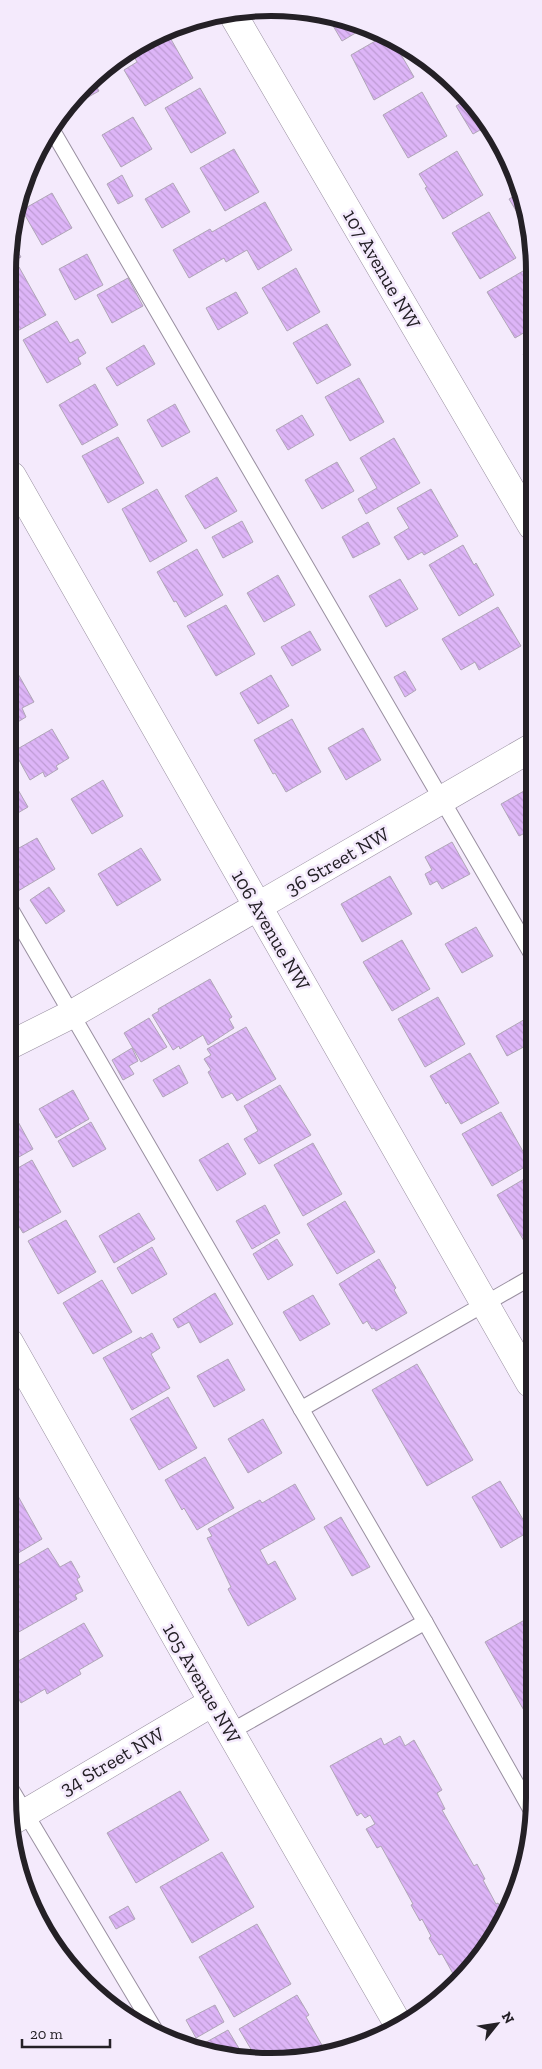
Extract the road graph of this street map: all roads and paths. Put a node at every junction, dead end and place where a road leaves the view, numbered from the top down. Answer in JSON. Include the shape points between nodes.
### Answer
{"nodes":[{"id":1,"x":235,"y":18,"type":"edge"},
{"id":2,"x":55,"y":135,"type":"edge"},
{"id":3,"x":16,"y":483,"type":"edge"},
{"id":4,"x":526,"y":516,"type":"edge"},
{"id":5,"x":526,"y":751,"type":"edge"},
{"id":6,"x":442,"y":800,"type":"junction"},
{"id":7,"x":258,"y":907,"type":"junction"},
{"id":8,"x":16,"y":918,"type":"edge"},
{"id":9,"x":526,"y":944,"type":"edge"},
{"id":10,"x":72,"y":1014,"type":"junction"},
{"id":11,"x":16,"y":1042,"type":"edge"},
{"id":12,"x":526,"y":1280,"type":"edge"},
{"id":13,"x":485,"y":1304,"type":"junction"},
{"id":14,"x":16,"y":1354,"type":"edge"},
{"id":15,"x":526,"y":1376,"type":"edge"},
{"id":16,"x":301,"y":1409,"type":"junction"},
{"id":17,"x":425,"y":1622,"type":"junction"},
{"id":18,"x":213,"y":1702,"type":"junction"},
{"id":19,"x":230,"y":1732,"type":"junction"},
{"id":20,"x":526,"y":1801,"type":"edge"},
{"id":21,"x":18,"y":1817,"type":"edge"},
{"id":22,"x":396,"y":2020,"type":"edge"},
{"id":23,"x":149,"y":2022,"type":"edge"}],
"edges":[{"from":1,"to":4,"type":"street","name":"107 Avenue NW"},
{"from":2,"to":6,"type":"lane"},
{"from":3,"to":7,"type":"street","name":"106 Avenue NW"},
{"from":5,"to":6,"type":"street","name":"36 Street NW"},
{"from":6,"to":7,"type":"street","name":"36 Street NW"},
{"from":6,"to":9,"type":"lane"},
{"from":7,"to":10,"type":"street","name":"36 Street NW"},
{"from":7,"to":13,"type":"street","name":"106 Avenue NW"},
{"from":8,"to":10,"type":"lane"},
{"from":10,"to":11,"type":"street","name":"36 Street NW"},
{"from":10,"to":16,"type":"lane"},
{"from":12,"to":13,"type":"lane"},
{"from":13,"to":15,"type":"street","name":"106 Avenue NW"},
{"from":13,"to":16,"type":"lane"},
{"from":14,"to":18,"type":"street","name":"105 Avenue NW"},
{"from":16,"to":17,"type":"lane"},
{"from":17,"to":19,"type":"lane"},
{"from":17,"to":20,"type":"lane"},
{"from":18,"to":19,"type":"street","name":"105 Avenue NW"},
{"from":18,"to":21,"type":"street","name":"34 Street NW"},
{"from":19,"to":22,"type":"street","name":"105 Avenue NW"},
{"from":21,"to":23,"type":"lane"}]}
